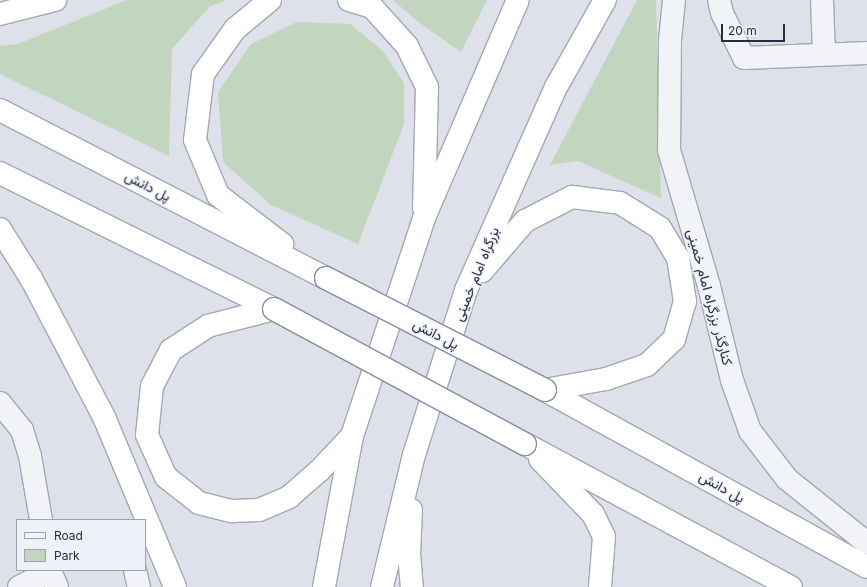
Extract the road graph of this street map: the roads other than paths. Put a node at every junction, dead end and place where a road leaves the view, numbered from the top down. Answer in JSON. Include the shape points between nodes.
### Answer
{"nodes":[{"id":1,"x":55,"y":0,"type":"edge"},
{"id":2,"x":270,"y":0,"type":"edge"},
{"id":3,"x":349,"y":0,"type":"edge"},
{"id":4,"x":518,"y":0,"type":"edge"},
{"id":5,"x":605,"y":0,"type":"edge"},
{"id":6,"x":674,"y":0,"type":"edge"},
{"id":7,"x":719,"y":0,"type":"edge"},
{"id":8,"x":822,"y":0,"type":"edge"},
{"id":9,"x":0,"y":14,"type":"edge"},
{"id":10,"x":867,"y":53,"type":"edge"},
{"id":11,"x":824,"y":54,"type":"junction"},
{"id":12,"x":0,"y":110,"type":"edge"},
{"id":13,"x":0,"y":173,"type":"edge"},
{"id":14,"x":424,"y":218,"type":"junction"},
{"id":15,"x":0,"y":229,"type":"edge"},
{"id":16,"x":326,"y":278,"type":"junction"},
{"id":17,"x":466,"y":290,"type":"junction"},
{"id":18,"x":274,"y":309,"type":"junction"},
{"id":19,"x":545,"y":390,"type":"junction"},
{"id":20,"x":0,"y":403,"type":"edge"},
{"id":21,"x":352,"y":436,"type":"junction"},
{"id":22,"x":525,"y":444,"type":"junction"},
{"id":23,"x":414,"y":455,"type":"junction"},
{"id":24,"x":41,"y":519,"type":"edge"},
{"id":25,"x":867,"y":543,"type":"edge"},
{"id":26,"x":867,"y":567,"type":"edge"},
{"id":27,"x":135,"y":571,"type":"edge"},
{"id":28,"x":52,"y":576,"type":"edge"},
{"id":29,"x":19,"y":587,"type":"edge"},
{"id":30,"x":139,"y":587,"type":"edge"},
{"id":31,"x":175,"y":587,"type":"edge"},
{"id":32,"x":324,"y":587,"type":"edge"},
{"id":33,"x":382,"y":587,"type":"edge"},
{"id":34,"x":412,"y":587,"type":"edge"},
{"id":35,"x":600,"y":587,"type":"edge"},
{"id":36,"x":791,"y":587,"type":"edge"}],
"edges":[{"from":1,"to":9,"type":"highway"},
{"from":2,"to":16,"type":"highway","via":[[234,30],[203,74],[195,140],[218,195]]},
{"from":3,"to":14,"type":"highway","via":[[372,7],[407,46],[427,87]]},
{"from":4,"to":14,"type":"highway"},
{"from":5,"to":17,"type":"highway","name":"بزرگراه امام خمینی","via":[[555,89]]},
{"from":6,"to":25,"type":"street","name":"کنارگذر بزرگراه امام خمینی","via":[[670,40],[669,150],[709,286],[732,380],[750,431],[787,479]]},
{"from":7,"to":11,"type":"street","via":[[722,13],[744,58]]},
{"from":8,"to":11,"type":"street"},
{"from":10,"to":11,"type":"street"},
{"from":12,"to":16,"type":"highway","name":"پل دانش"},
{"from":13,"to":18,"type":"highway"},
{"from":14,"to":21,"type":"highway"},
{"from":15,"to":31,"type":"highway","via":[[32,280],[104,417]]},
{"from":16,"to":19,"type":"highway","name":"پل دانش","bridge":true},
{"from":17,"to":19,"type":"highway","via":[[525,220],[572,197],[620,203],[660,228],[678,258],[685,301],[674,340],[647,365],[606,379]]},
{"from":17,"to":23,"type":"highway","name":"بزرگراه امام خمینی"},
{"from":18,"to":21,"type":"highway","via":[[208,326],[171,350],[152,386],[147,434],[166,477],[199,503],[232,511],[259,510],[289,497],[319,471]]},
{"from":18,"to":22,"type":"highway","bridge":true},
{"from":19,"to":26,"type":"highway","name":"پل دانش"},
{"from":20,"to":24,"type":"street","via":[[22,430],[30,456]]},
{"from":21,"to":32,"type":"highway"},
{"from":22,"to":35,"type":"highway","via":[[593,514],[604,537]]},
{"from":22,"to":36,"type":"highway"},
{"from":23,"to":33,"type":"highway","name":"بزرگراه امام خمینی"},
{"from":23,"to":34,"type":"highway","via":[[409,554]]},
{"from":27,"to":30,"type":"street"},
{"from":28,"to":29,"type":"street"}]}
